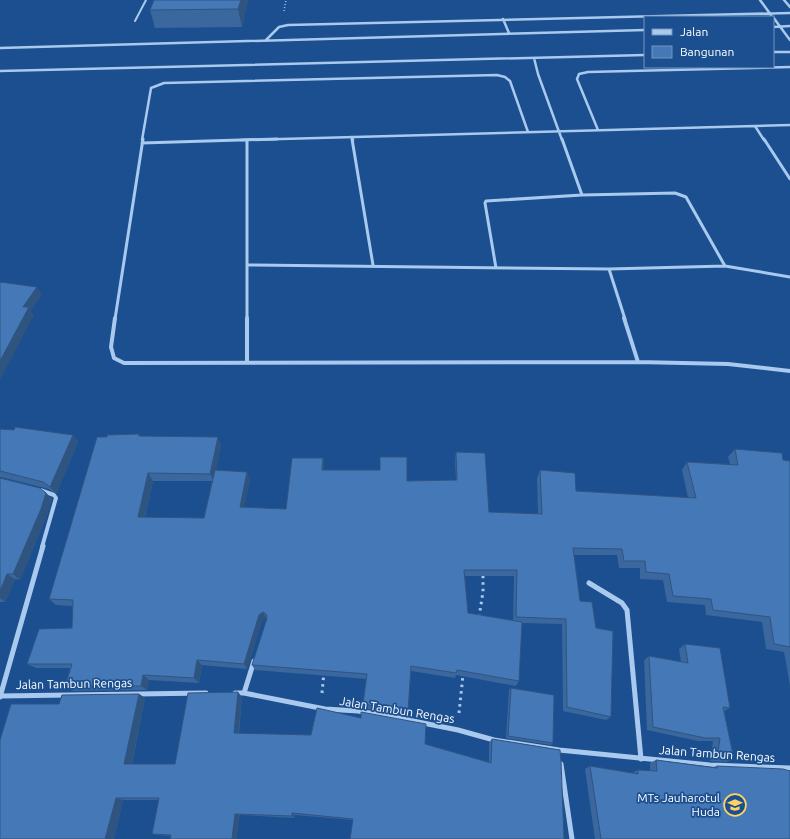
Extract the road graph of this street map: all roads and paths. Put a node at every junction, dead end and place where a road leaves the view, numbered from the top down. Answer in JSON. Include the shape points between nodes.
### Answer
{"nodes":[{"id":1,"x":146,"y":0,"type":"edge"},
{"id":2,"x":760,"y":0,"type":"edge"},
{"id":3,"x":784,"y":0,"type":"edge"},
{"id":4,"x":790,"y":7,"type":"edge"},
{"id":5,"x":770,"y":14,"type":"junction"},
{"id":6,"x":790,"y":14,"type":"edge"},
{"id":7,"x":644,"y":16,"type":"edge"},
{"id":8,"x":663,"y":16,"type":"edge"},
{"id":9,"x":774,"y":18,"type":"edge"},
{"id":10,"x":503,"y":19,"type":"junction"},
{"id":11,"x":136,"y":22,"type":"dead end"},
{"id":12,"x":790,"y":26,"type":"edge"},
{"id":13,"x":774,"y":27,"type":"edge"},
{"id":14,"x":780,"y":27,"type":"junction"},
{"id":15,"x":644,"y":30,"type":"edge"},
{"id":16,"x":510,"y":33,"type":"junction"},
{"id":17,"x":266,"y":40,"type":"junction"},
{"id":18,"x":790,"y":40,"type":"edge"},
{"id":19,"x":0,"y":48,"type":"edge"},
{"id":20,"x":774,"y":52,"type":"edge"},
{"id":21,"x":790,"y":52,"type":"edge"},
{"id":22,"x":644,"y":55,"type":"edge"},
{"id":23,"x":534,"y":58,"type":"junction"},
{"id":24,"x":774,"y":67,"type":"edge"},
{"id":25,"x":790,"y":67,"type":"edge"},
{"id":26,"x":750,"y":68,"type":"edge"},
{"id":27,"x":0,"y":71,"type":"edge"},
{"id":28,"x":790,"y":124,"type":"edge"},
{"id":29,"x":755,"y":126,"type":"junction"},
{"id":30,"x":598,"y":130,"type":"junction"},
{"id":31,"x":560,"y":131,"type":"junction"},
{"id":32,"x":528,"y":132,"type":"junction"},
{"id":33,"x":352,"y":137,"type":"junction"},
{"id":34,"x":247,"y":140,"type":"junction"},
{"id":35,"x":142,"y":143,"type":"junction"},
{"id":36,"x":790,"y":179,"type":"edge"},
{"id":37,"x":582,"y":195,"type":"junction"},
{"id":38,"x":247,"y":265,"type":"junction"},
{"id":39,"x":373,"y":265,"type":"junction"},
{"id":40,"x":725,"y":266,"type":"junction"},
{"id":41,"x":496,"y":268,"type":"junction"},
{"id":42,"x":609,"y":269,"type":"junction"},
{"id":43,"x":790,"y":277,"type":"edge"},
{"id":44,"x":638,"y":362,"type":"junction"},
{"id":45,"x":247,"y":363,"type":"junction"},
{"id":46,"x":790,"y":371,"type":"edge"},
{"id":47,"x":34,"y":489,"type":"edge"},
{"id":48,"x":484,"y":571,"type":"edge"},
{"id":49,"x":589,"y":583,"type":"dead end"},
{"id":50,"x":479,"y":623,"type":"edge"},
{"id":51,"x":255,"y":658,"type":"edge"},
{"id":52,"x":325,"y":668,"type":"edge"},
{"id":53,"x":463,"y":670,"type":"edge"},
{"id":54,"x":214,"y":693,"type":"edge"},
{"id":55,"x":229,"y":693,"type":"edge"},
{"id":56,"x":244,"y":693,"type":"junction"},
{"id":57,"x":0,"y":696,"type":"edge"},
{"id":58,"x":320,"y":708,"type":"junction"},
{"id":59,"x":458,"y":730,"type":"junction"},
{"id":60,"x":559,"y":750,"type":"junction"},
{"id":61,"x":641,"y":758,"type":"junction"},
{"id":62,"x":790,"y":768,"type":"edge"},
{"id":63,"x":572,"y":839,"type":"edge"}],
"edges":[{"from":1,"to":11,"type":"lane"},
{"from":2,"to":5,"type":"street"},
{"from":3,"to":4,"type":"street"},
{"from":5,"to":6,"type":"street"},
{"from":5,"to":8,"type":"street"},
{"from":7,"to":10,"type":"street"},
{"from":9,"to":14,"type":"street"},
{"from":10,"to":16,"type":"street"},
{"from":10,"to":17,"type":"street","via":[[288,25],[279,27]]},
{"from":12,"to":14,"type":"street"},
{"from":13,"to":14,"type":"street"},
{"from":14,"to":18,"type":"street"},
{"from":15,"to":16,"type":"street"},
{"from":16,"to":17,"type":"street"},
{"from":17,"to":19,"type":"street"},
{"from":20,"to":21,"type":"street"},
{"from":22,"to":23,"type":"street"},
{"from":23,"to":27,"type":"street"},
{"from":23,"to":31,"type":"street"},
{"from":24,"to":25,"type":"street"},
{"from":26,"to":30,"type":"street","via":[[579,74],[577,79]]},
{"from":28,"to":29,"type":"street"},
{"from":29,"to":30,"type":"street"},
{"from":29,"to":36,"type":"street"},
{"from":30,"to":31,"type":"street"},
{"from":31,"to":32,"type":"street"},
{"from":31,"to":37,"type":"street"},
{"from":32,"to":33,"type":"street"},
{"from":32,"to":35,"type":"street","via":[[510,81],[497,75],[164,82],[152,88]]},
{"from":33,"to":34,"type":"street"},
{"from":33,"to":39,"type":"street"},
{"from":34,"to":35,"type":"street"},
{"from":34,"to":38,"type":"street"},
{"from":35,"to":45,"type":"street","via":[[111,347],[114,358],[124,363]]},
{"from":37,"to":40,"type":"street","via":[[681,194],[686,197]]},
{"from":37,"to":41,"type":"street","via":[[486,201]]},
{"from":38,"to":39,"type":"street"},
{"from":38,"to":45,"type":"street"},
{"from":39,"to":41,"type":"street"},
{"from":40,"to":42,"type":"street"},
{"from":40,"to":43,"type":"street"},
{"from":41,"to":42,"type":"street"},
{"from":42,"to":44,"type":"street"},
{"from":44,"to":45,"type":"street"},
{"from":44,"to":46,"type":"street","via":[[728,364]]},
{"from":47,"to":57,"type":"street","via":[[54,495],[55,506]]},
{"from":48,"to":50,"type":"path"},
{"from":49,"to":61,"type":"street","via":[[622,603],[628,610]]},
{"from":51,"to":56,"type":"street"},
{"from":52,"to":58,"type":"path"},
{"from":53,"to":59,"type":"path"},
{"from":54,"to":57,"type":"street","name":"Jalan Tambun Rengas"},
{"from":55,"to":56,"type":"street","name":"Jalan Tambun Rengas"},
{"from":56,"to":58,"type":"street","name":"Jalan Tambun Rengas"},
{"from":58,"to":59,"type":"street","name":"Jalan Tambun Rengas","via":[[393,717]]},
{"from":59,"to":60,"type":"street","name":"Jalan Tambun Rengas","via":[[494,740]]},
{"from":60,"to":61,"type":"street","name":"Jalan Tambun Rengas"},
{"from":60,"to":63,"type":"street"},
{"from":61,"to":62,"type":"street","name":"Jalan Tambun Rengas","via":[[710,765]]}]}
